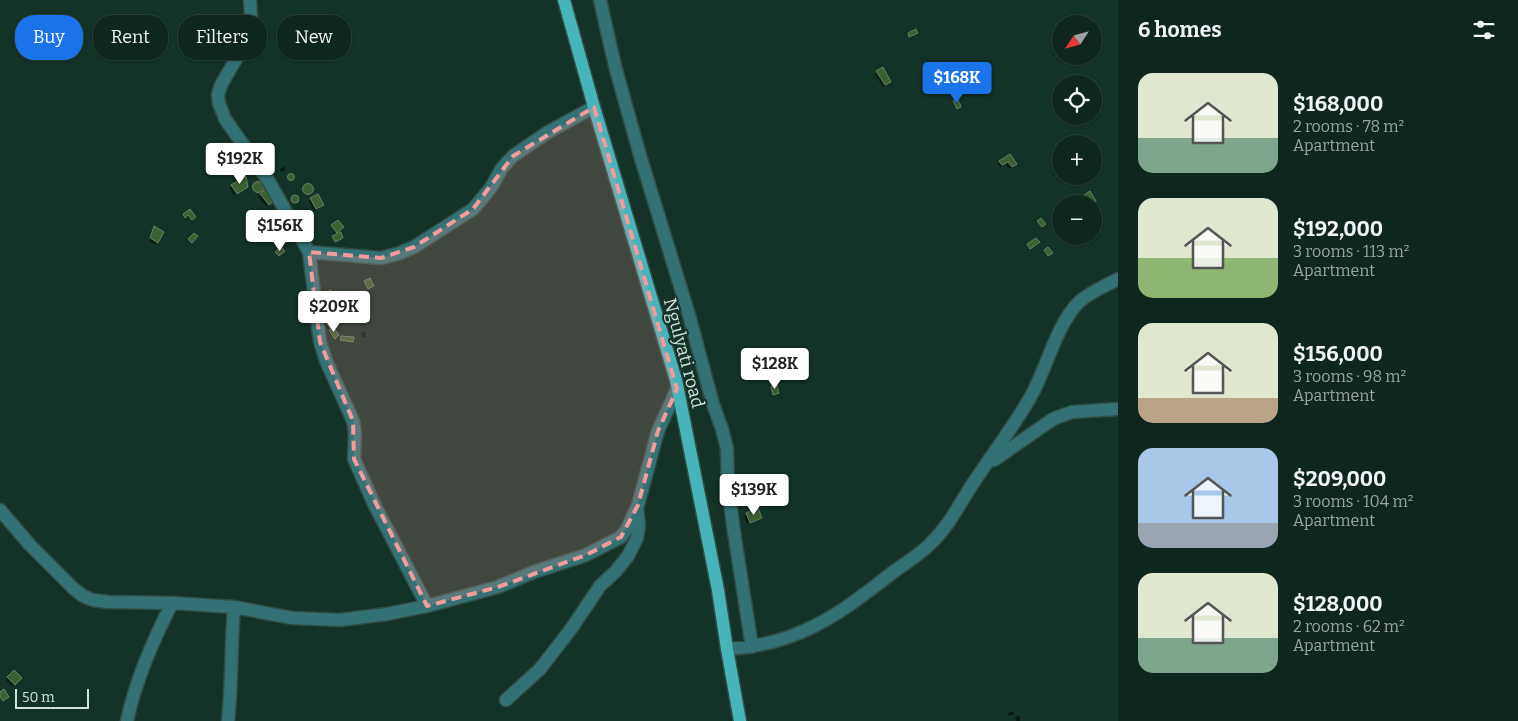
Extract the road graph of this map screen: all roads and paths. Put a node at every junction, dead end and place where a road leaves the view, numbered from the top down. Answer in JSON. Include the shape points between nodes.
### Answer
{"nodes":[{"id":1,"x":250,"y":0,"type":"edge"},
{"id":2,"x":564,"y":0,"type":"edge"},
{"id":3,"x":600,"y":0,"type":"edge"},
{"id":4,"x":594,"y":107,"type":"junction"},
{"id":5,"x":309,"y":252,"type":"junction"},
{"id":6,"x":1118,"y":279,"type":"edge"},
{"id":7,"x":677,"y":389,"type":"junction"},
{"id":8,"x":1118,"y":410,"type":"edge"},
{"id":9,"x":986,"y":466,"type":"junction"},
{"id":10,"x":637,"y":508,"type":"junction"},
{"id":11,"x":0,"y":510,"type":"edge"},
{"id":12,"x":172,"y":603,"type":"junction"},
{"id":13,"x":426,"y":606,"type":"junction"},
{"id":14,"x":234,"y":607,"type":"junction"},
{"id":15,"x":752,"y":647,"type":"junction"},
{"id":16,"x":727,"y":649,"type":"junction"},
{"id":17,"x":506,"y":700,"type":"dead end"},
{"id":18,"x":127,"y":721,"type":"edge"},
{"id":19,"x":228,"y":721,"type":"edge"},
{"id":20,"x":740,"y":721,"type":"edge"}],
"edges":[{"from":1,"to":5,"type":"street","via":[[252,16],[248,35],[220,85],[218,95],[225,119],[268,180]]},
{"from":2,"to":4,"type":"main road","name":"Ngulyati road"},
{"from":3,"to":15,"type":"street","via":[[636,143],[727,449],[728,488]]},
{"from":4,"to":5,"type":"street","via":[[513,156],[473,209],[414,247],[381,258]]},
{"from":4,"to":7,"type":"main road","name":"Ngulyati road"},
{"from":5,"to":13,"type":"street","via":[[320,342],[353,421],[354,459]]},
{"from":6,"to":9,"type":"street","via":[[1090,294],[1069,314],[1030,397]]},
{"from":7,"to":10,"type":"street","via":[[658,431]]},
{"from":7,"to":16,"type":"main road","name":"Ngulyati road"},
{"from":8,"to":9,"type":"street","via":[[1072,412],[1053,419]]},
{"from":9,"to":15,"type":"street","via":[[954,517],[931,544],[834,616],[791,636]]},
{"from":10,"to":13,"type":"street","via":[[627,529],[610,544],[498,587]]},
{"from":10,"to":17,"type":"street","via":[[637,538],[628,556],[600,586],[540,669]]},
{"from":11,"to":12,"type":"street","via":[[30,545],[84,596],[108,602]]},
{"from":12,"to":14,"type":"street"},
{"from":12,"to":18,"type":"street","via":[[147,654]]},
{"from":13,"to":14,"type":"street","via":[[340,620],[292,618]]},
{"from":14,"to":19,"type":"street"},
{"from":15,"to":16,"type":"street"},
{"from":16,"to":20,"type":"main road","name":"Ngulyati road"}]}
